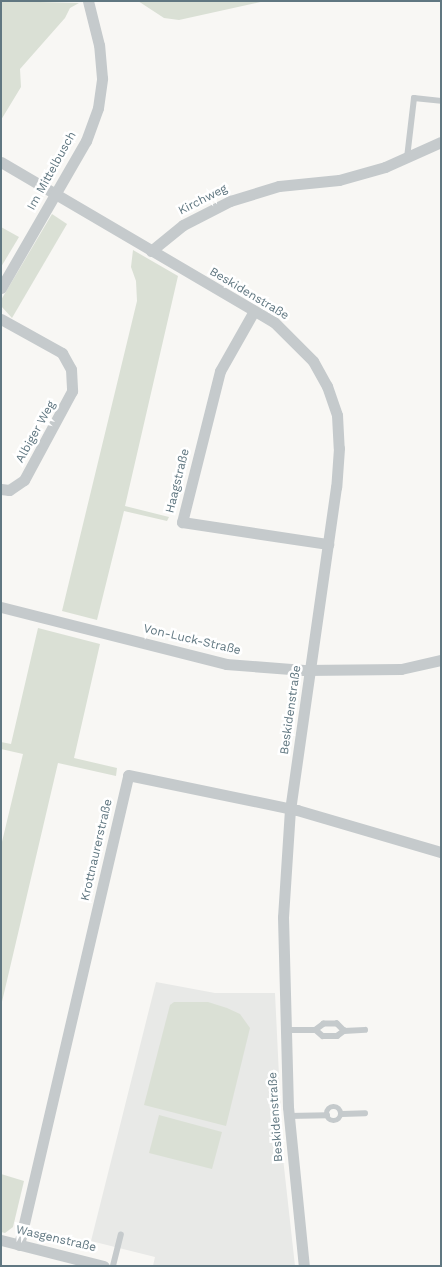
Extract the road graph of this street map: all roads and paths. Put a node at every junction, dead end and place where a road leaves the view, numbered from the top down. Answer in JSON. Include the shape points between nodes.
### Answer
{"nodes":[{"id":1,"x":88,"y":1,"type":"edge"},
{"id":2,"x":441,"y":101,"type":"edge"},
{"id":3,"x":441,"y":142,"type":"edge"},
{"id":4,"x":407,"y":158,"type":"junction"},
{"id":5,"x":1,"y":162,"type":"edge"},
{"id":6,"x":55,"y":194,"type":"junction"},
{"id":7,"x":151,"y":251,"type":"junction"},
{"id":8,"x":1,"y":288,"type":"edge"},
{"id":9,"x":254,"y":311,"type":"junction"},
{"id":10,"x":1,"y":319,"type":"edge"},
{"id":11,"x":1,"y":489,"type":"edge"},
{"id":12,"x":328,"y":544,"type":"junction"},
{"id":13,"x":1,"y":606,"type":"edge"},
{"id":14,"x":441,"y":660,"type":"edge"},
{"id":15,"x":310,"y":670,"type":"junction"},
{"id":16,"x":290,"y":808,"type":"junction"},
{"id":17,"x":441,"y":852,"type":"edge"},
{"id":18,"x":284,"y":1030,"type":"junction"},
{"id":19,"x":316,"y":1030,"type":"junction"},
{"id":20,"x":365,"y":1030,"type":"dead end"},
{"id":21,"x":344,"y":1031,"type":"junction"},
{"id":22,"x":365,"y":1113,"type":"dead end"},
{"id":23,"x":342,"y":1114,"type":"junction"},
{"id":24,"x":327,"y":1115,"type":"junction"},
{"id":25,"x":288,"y":1116,"type":"junction"},
{"id":26,"x":121,"y":1235,"type":"dead end"},
{"id":27,"x":1,"y":1240,"type":"edge"},
{"id":28,"x":19,"y":1245,"type":"junction"},
{"id":29,"x":104,"y":1266,"type":"edge"},
{"id":30,"x":112,"y":1266,"type":"edge"},
{"id":31,"x":304,"y":1266,"type":"edge"}],
"edges":[{"from":1,"to":6,"type":"street","name":"Im Mittelbusch","via":[[99,45],[102,78],[98,108],[86,141]]},
{"from":2,"to":4,"type":"lane","via":[[414,98]]},
{"from":3,"to":4,"type":"street","name":"Kirchweg"},
{"from":4,"to":7,"type":"street","name":"Kirchweg","via":[[340,180],[280,186],[230,201],[183,225]]},
{"from":5,"to":6,"type":"street"},
{"from":6,"to":7,"type":"street"},
{"from":6,"to":8,"type":"street","name":"Im Mittelbusch"},
{"from":7,"to":9,"type":"street","name":"Beskidenstraße"},
{"from":9,"to":12,"type":"street","name":"Beskidenstraße","via":[[291,337],[313,361],[327,386],[336,415],[338,466]]},
{"from":9,"to":12,"type":"street","name":"Haagstraße","via":[[220,370],[182,522]]},
{"from":10,"to":11,"type":"street","name":"Albiger Weg","via":[[62,353],[71,369],[72,391],[24,480],[8,490]]},
{"from":12,"to":15,"type":"street","name":"Beskidenstraße"},
{"from":13,"to":15,"type":"street","name":"Von-Luck-Straße","via":[[226,664]]},
{"from":14,"to":15,"type":"street","name":"Von-Luck-Straße","via":[[401,669]]},
{"from":15,"to":16,"type":"street","name":"Beskidenstraße"},
{"from":16,"to":17,"type":"street","name":"Krottnaurerstraße"},
{"from":16,"to":18,"type":"street","name":"Beskidenstraße","via":[[283,917]]},
{"from":16,"to":28,"type":"street","name":"Krottnaurerstraße","via":[[128,775]]},
{"from":18,"to":19,"type":"lane"},
{"from":18,"to":25,"type":"street","name":"Beskidenstraße"},
{"from":19,"to":21,"type":"lane","via":[[323,1036],[337,1036]]},
{"from":19,"to":21,"type":"lane","via":[[324,1024],[337,1024]]},
{"from":20,"to":21,"type":"lane"},
{"from":22,"to":23,"type":"lane"},
{"from":23,"to":24,"type":"lane","via":[[335,1121]]},
{"from":23,"to":24,"type":"lane","via":[[335,1106]]},
{"from":24,"to":25,"type":"lane"},
{"from":25,"to":31,"type":"street","name":"Beskidenstraße"},
{"from":26,"to":30,"type":"lane"},
{"from":27,"to":28,"type":"street","name":"Wasgenstraße"},
{"from":28,"to":29,"type":"street","name":"Wasgenstraße"}]}
